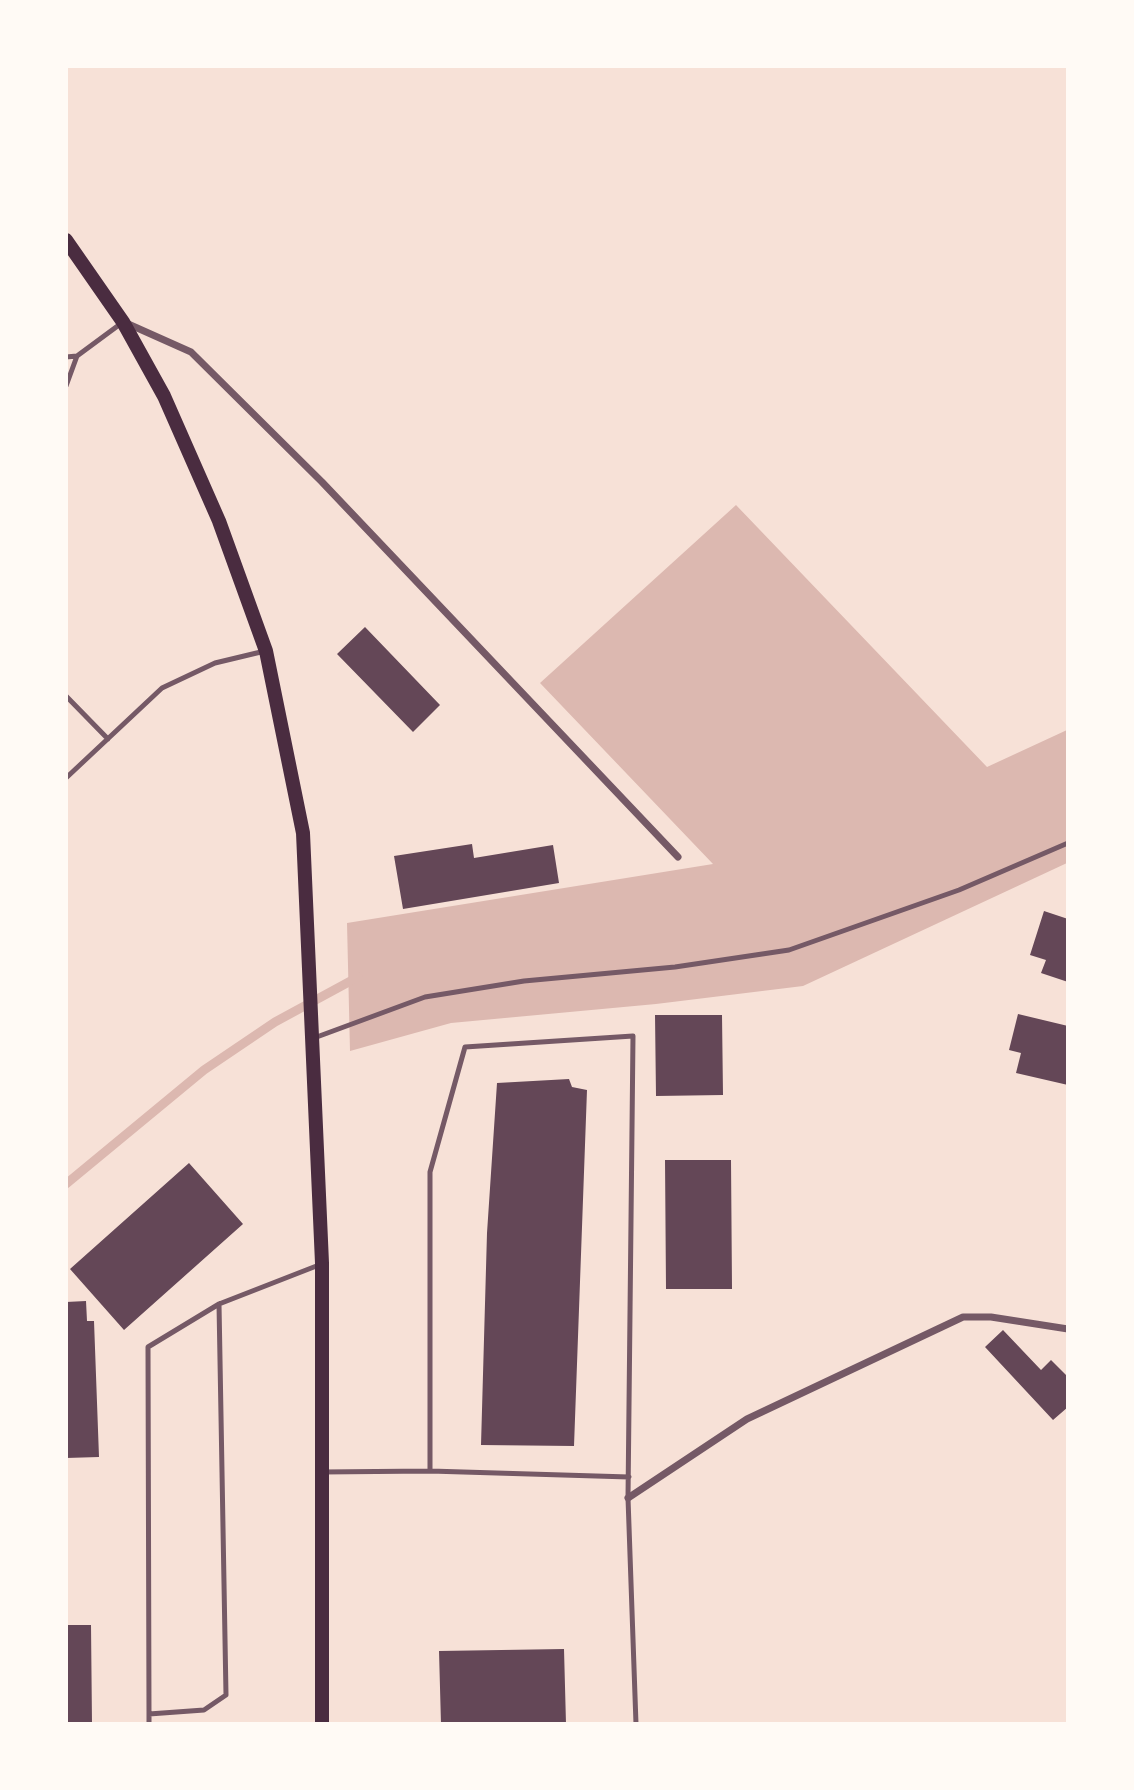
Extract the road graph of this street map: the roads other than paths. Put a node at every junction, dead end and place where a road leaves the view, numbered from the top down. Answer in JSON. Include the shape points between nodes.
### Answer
{"nodes":[{"id":1,"x":66,"y":240,"type":"edge"},
{"id":2,"x":123,"y":322,"type":"junction"},
{"id":3,"x":77,"y":356,"type":"junction"},
{"id":4,"x":66,"y":357,"type":"edge"},
{"id":5,"x":66,"y":386,"type":"edge"},
{"id":6,"x":265,"y":651,"type":"junction"},
{"id":7,"x":66,"y":696,"type":"edge"},
{"id":8,"x":108,"y":739,"type":"junction"},
{"id":9,"x":66,"y":778,"type":"edge"},
{"id":10,"x":1068,"y":843,"type":"edge"},
{"id":11,"x":678,"y":857,"type":"dead end"},
{"id":12,"x":313,"y":1038,"type":"junction"},
{"id":13,"x":322,"y":1263,"type":"junction"},
{"id":14,"x":219,"y":1304,"type":"junction"},
{"id":15,"x":1068,"y":1329,"type":"edge"},
{"id":16,"x":430,"y":1471,"type":"junction"},
{"id":17,"x":322,"y":1472,"type":"junction"},
{"id":18,"x":629,"y":1477,"type":"junction"},
{"id":19,"x":628,"y":1498,"type":"junction"},
{"id":20,"x":149,"y":1714,"type":"junction"},
{"id":21,"x":149,"y":1724,"type":"edge"},
{"id":22,"x":323,"y":1724,"type":"edge"},
{"id":23,"x":636,"y":1724,"type":"edge"}],
"edges":[{"from":1,"to":2,"type":"main road"},
{"from":2,"to":3,"type":"lane"},
{"from":2,"to":6,"type":"main road","via":[[164,396],[219,520]]},
{"from":2,"to":11,"type":"street","via":[[191,352],[322,482]]},
{"from":3,"to":4,"type":"lane"},
{"from":3,"to":5,"type":"lane"},
{"from":6,"to":8,"type":"lane","via":[[215,663],[162,688]]},
{"from":6,"to":12,"type":"main road","via":[[303,833]]},
{"from":7,"to":8,"type":"lane"},
{"from":8,"to":9,"type":"lane"},
{"from":10,"to":12,"type":"lane","via":[[959,890],[789,950],[425,997]]},
{"from":12,"to":13,"type":"main road"},
{"from":13,"to":14,"type":"lane"},
{"from":13,"to":17,"type":"main road"},
{"from":14,"to":20,"type":"lane","via":[[148,1346]]},
{"from":14,"to":20,"type":"lane","via":[[226,1696],[204,1710]]},
{"from":15,"to":19,"type":"street","via":[[991,1317],[963,1318],[747,1419]]},
{"from":16,"to":17,"type":"lane"},
{"from":16,"to":18,"type":"lane"},
{"from":16,"to":18,"type":"lane","via":[[430,1172],[465,1047],[633,1036]]},
{"from":17,"to":22,"type":"main road"},
{"from":18,"to":19,"type":"lane"},
{"from":19,"to":23,"type":"lane"},
{"from":20,"to":21,"type":"lane"}]}
